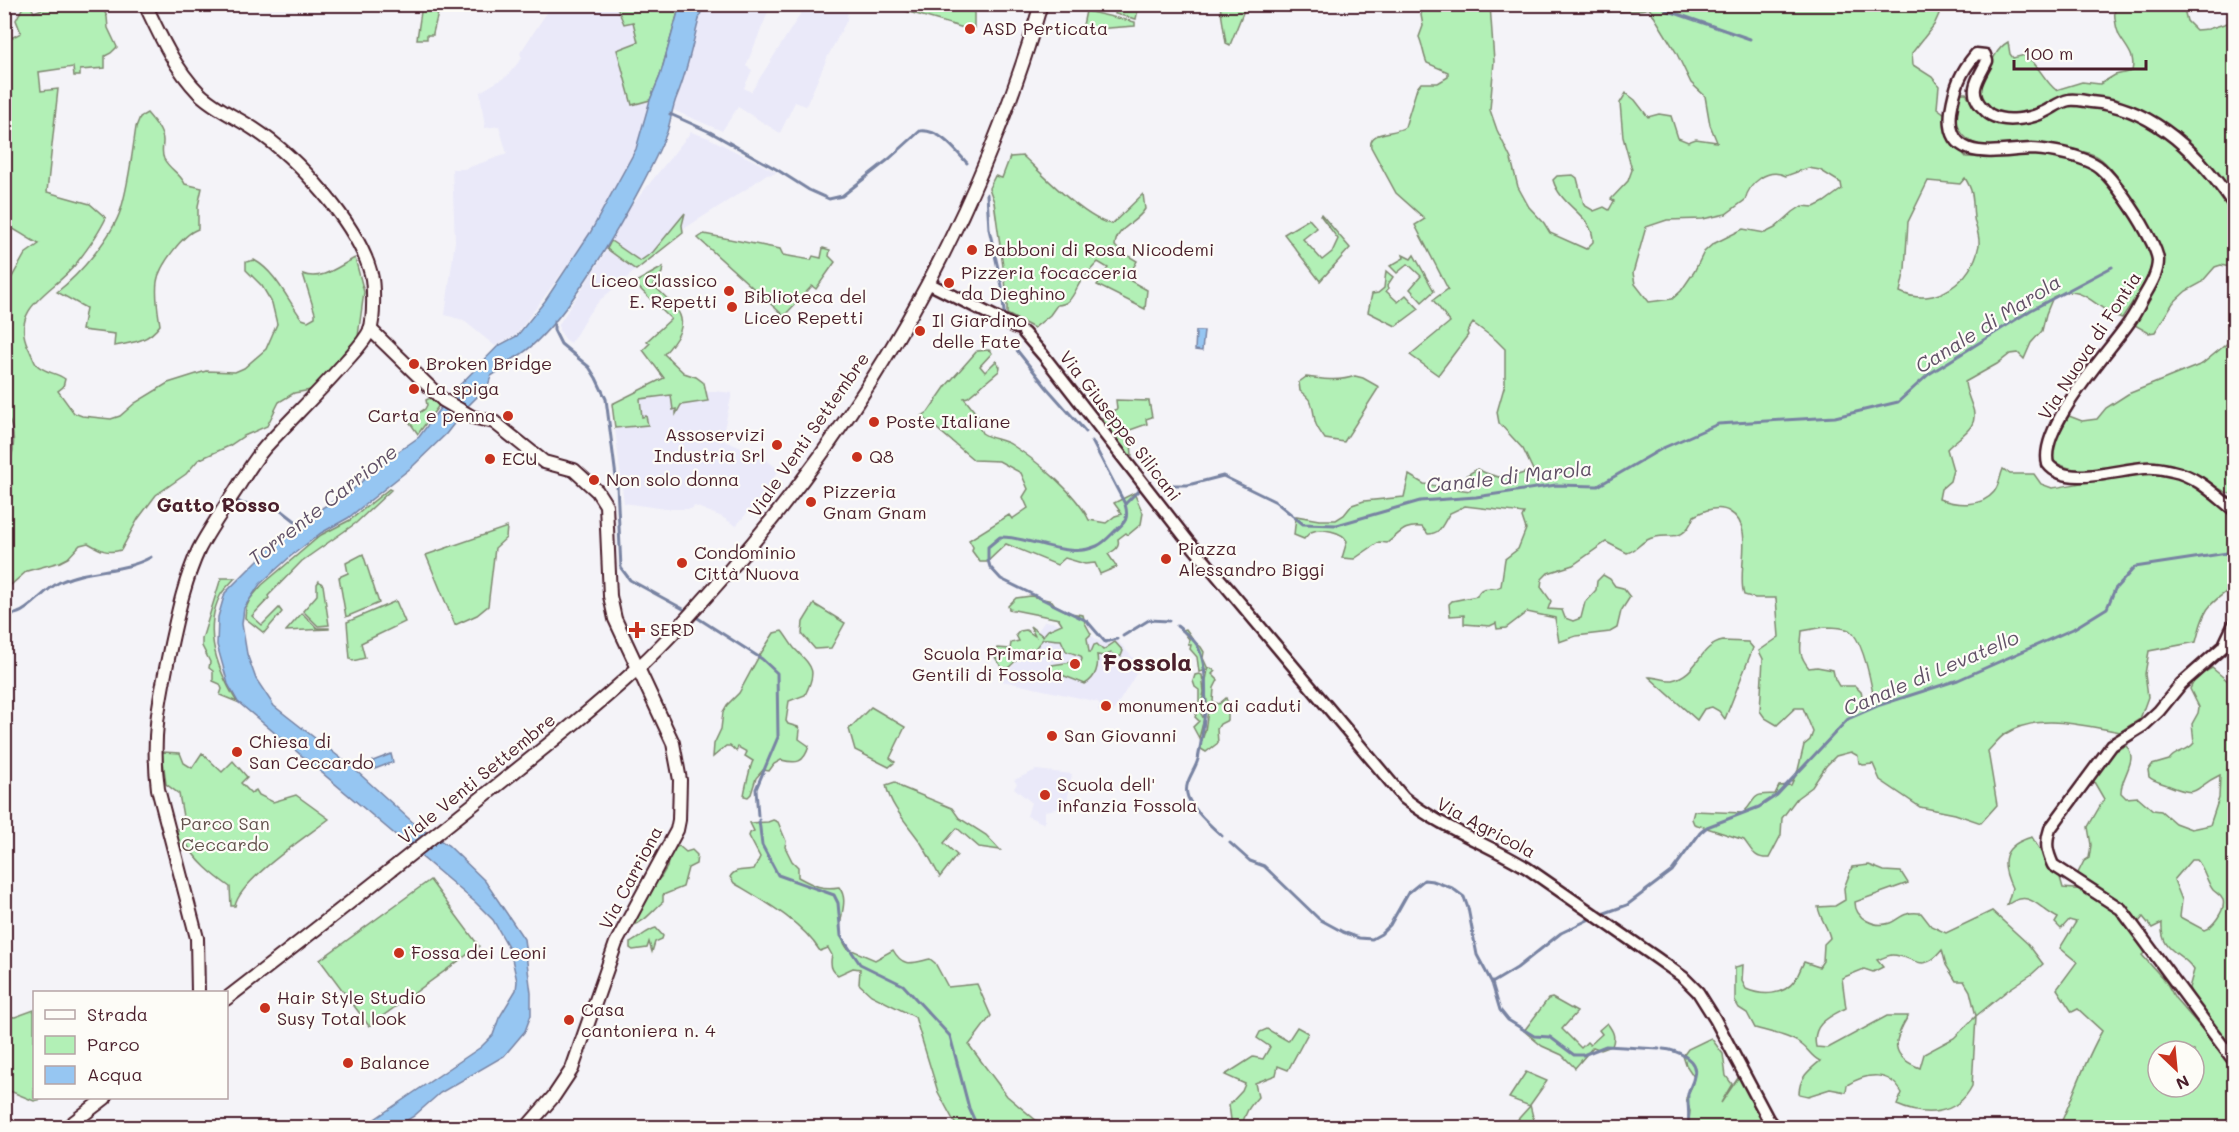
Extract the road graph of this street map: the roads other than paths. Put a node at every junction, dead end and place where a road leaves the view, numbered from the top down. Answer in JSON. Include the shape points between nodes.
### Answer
{"nodes":[{"id":1,"x":145,"y":4,"type":"edge"},
{"id":2,"x":1041,"y":4,"type":"edge"},
{"id":3,"x":2235,"y":205,"type":"edge"},
{"id":4,"x":928,"y":283,"type":"junction"},
{"id":5,"x":370,"y":329,"type":"junction"},
{"id":6,"x":2235,"y":510,"type":"edge"},
{"id":7,"x":1188,"y":541,"type":"joint"},
{"id":8,"x":2235,"y":624,"type":"edge"},
{"id":9,"x":638,"y":668,"type":"junction"},
{"id":10,"x":196,"y":991,"type":"edge"},
{"id":11,"x":228,"y":997,"type":"edge"},
{"id":12,"x":2235,"y":1061,"type":"edge"},
{"id":13,"x":104,"y":1099,"type":"edge"},
{"id":14,"x":66,"y":1128,"type":"edge"},
{"id":15,"x":526,"y":1128,"type":"edge"},
{"id":16,"x":1775,"y":1128,"type":"edge"}],
"edges":[{"from":1,"to":5,"type":"main road","via":[[193,86],[213,104],[255,129],[300,167],[347,224],[359,242],[372,276]]},
{"from":2,"to":4,"type":"main road","name":"Viale Venti Settembre","via":[[988,155]]},
{"from":3,"to":6,"type":"street","name":"Via Nuova di Fontia","via":[[2207,168],[2179,141],[2125,107],[2069,100],[2032,117],[2001,118],[1990,115],[1975,94],[1975,83],[1987,61],[1985,55],[1976,54],[1960,75],[1951,116],[1958,141],[1968,150],[1982,153],[2034,149],[2079,157],[2100,168],[2145,228],[2158,259],[2151,285],[2130,321],[2069,403],[2050,438],[2048,464],[2058,472],[2091,476],[2148,468],[2173,471],[2192,478]]},
{"from":4,"to":7,"type":"street","name":"Via Giuseppe Silicani","via":[[1018,329],[1043,355]]},
{"from":4,"to":9,"type":"main road","name":"Viale Venti Settembre","via":[[876,375],[821,457],[773,519]]},
{"from":5,"to":9,"type":"main road","name":"Via Carriona","via":[[443,400],[466,414],[494,422],[544,462],[574,470],[597,491],[606,505],[610,596],[615,618]]},
{"from":5,"to":10,"type":"main road","via":[[326,384],[262,451],[236,490],[199,550],[174,628],[158,707],[155,767],[197,938]]},
{"from":7,"to":16,"type":"street","name":"Via Agricola","via":[[1404,798],[1440,824],[1527,868],[1658,959],[1698,992]]},
{"from":8,"to":12,"type":"street","via":[[2223,647],[2181,684],[2159,711],[2112,745],[2050,829],[2047,839],[2054,865],[2121,909]]},
{"from":9,"to":11,"type":"main road","name":"Viale Venti Settembre","via":[[536,755]]},
{"from":9,"to":15,"type":"main road","name":"Via Carriona","via":[[673,743],[680,780],[677,830],[616,944],[572,1069]]},
{"from":13,"to":14,"type":"main road"}]}
